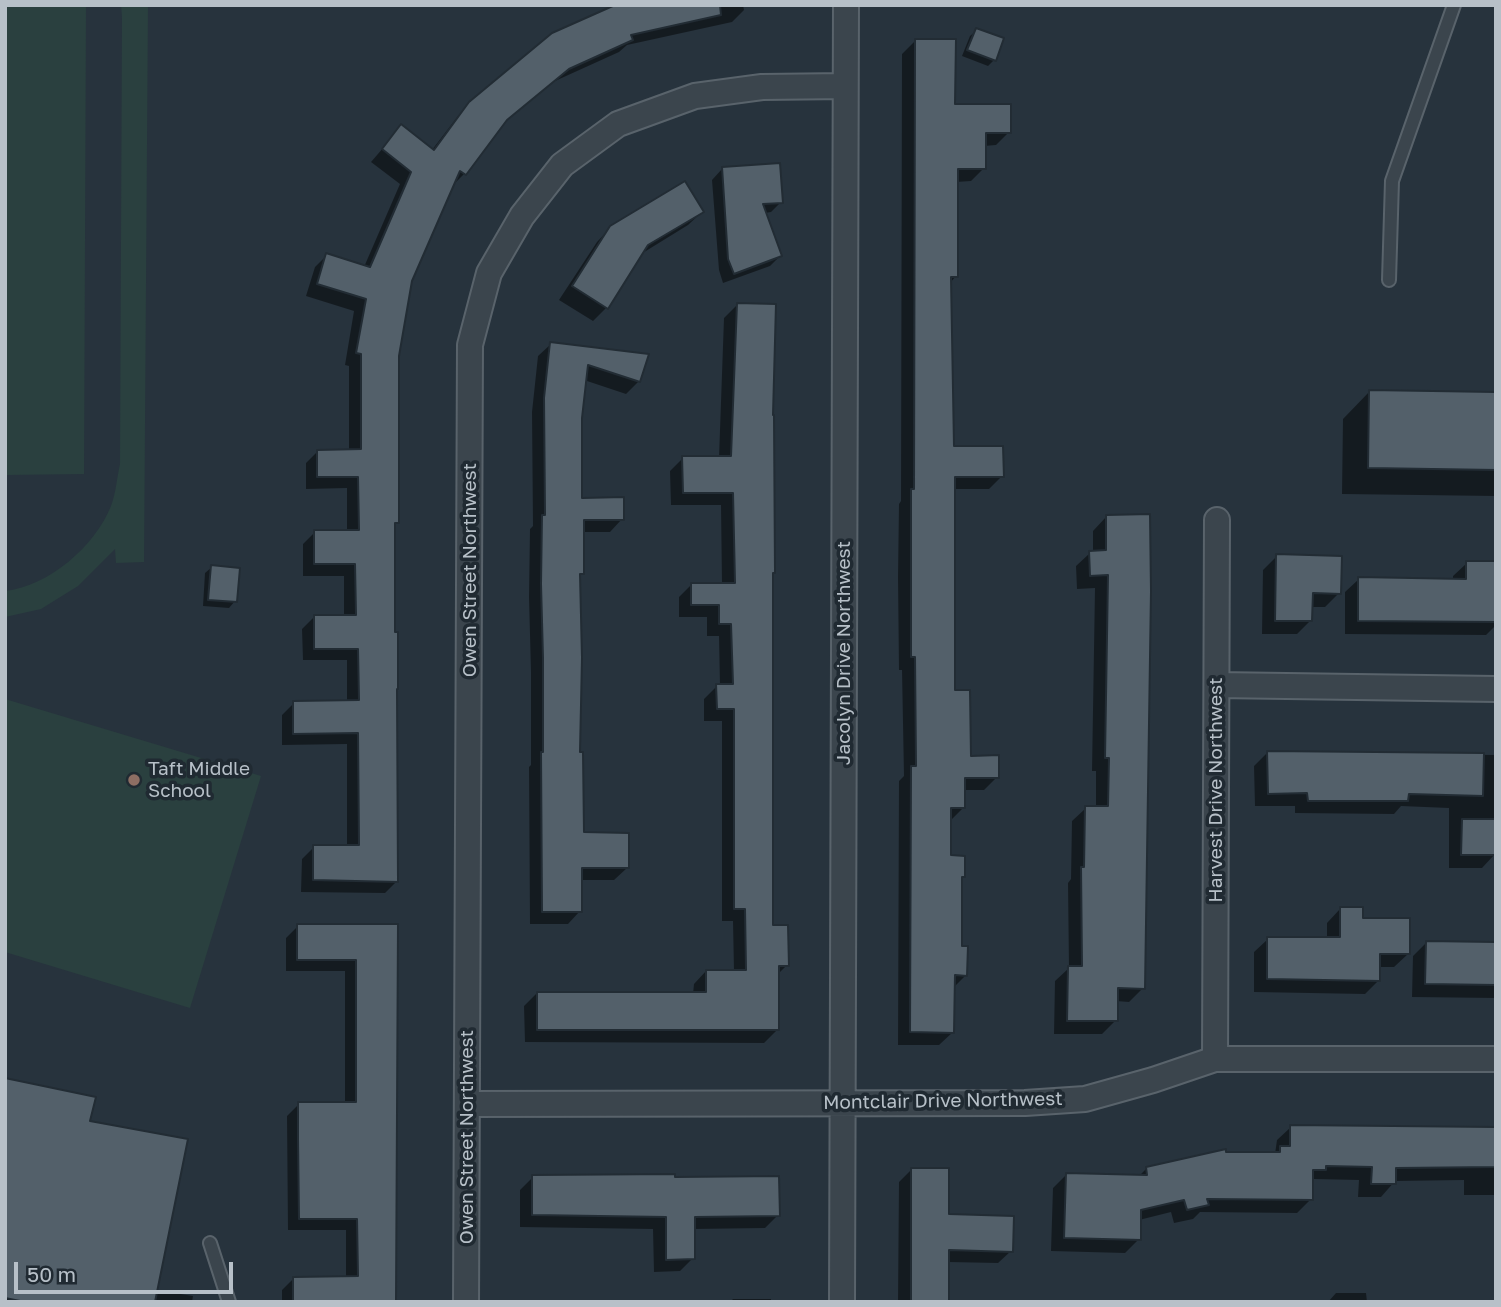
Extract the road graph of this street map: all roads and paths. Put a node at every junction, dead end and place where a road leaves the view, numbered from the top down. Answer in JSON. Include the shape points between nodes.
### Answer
{"nodes":[{"id":1,"x":845,"y":5,"type":"edge"},
{"id":2,"x":1454,"y":5,"type":"edge"},
{"id":3,"x":845,"y":86,"type":"junction"},
{"id":4,"x":1389,"y":280,"type":"dead end"},
{"id":5,"x":1217,"y":520,"type":"dead end"},
{"id":6,"x":1217,"y":685,"type":"junction"},
{"id":7,"x":1496,"y":689,"type":"edge"},
{"id":8,"x":1215,"y":1059,"type":"junction"},
{"id":9,"x":1496,"y":1059,"type":"edge"},
{"id":10,"x":843,"y":1102,"type":"junction"},
{"id":11,"x":468,"y":1104,"type":"junction"},
{"id":12,"x":211,"y":1243,"type":"dead end"},
{"id":13,"x":229,"y":1302,"type":"edge"},
{"id":14,"x":466,"y":1302,"type":"edge"},
{"id":15,"x":842,"y":1302,"type":"edge"}],
"edges":[{"from":1,"to":3,"type":"street","name":"Jacolyn Drive Northwest"},
{"from":2,"to":4,"type":"lane","via":[[1392,181]]},
{"from":3,"to":10,"type":"street","name":"Jacolyn Drive Northwest"},
{"from":3,"to":11,"type":"street","name":"Owen Street Northwest","via":[[762,87],[695,96],[618,124],[562,165],[522,216],[489,273],[470,345]]},
{"from":5,"to":6,"type":"street","name":"Harvest Drive Northwest"},
{"from":6,"to":7,"type":"street"},
{"from":6,"to":8,"type":"street","name":"Harvest Drive Northwest"},
{"from":8,"to":9,"type":"street","name":"Montclair Drive Northwest"},
{"from":8,"to":10,"type":"street","name":"Montclair Drive Northwest","via":[[1085,1099]]},
{"from":10,"to":11,"type":"street","name":"Montclair Drive Northwest"},
{"from":10,"to":15,"type":"street","name":"Jacolyn Drive Northwest"},
{"from":11,"to":14,"type":"street","name":"Owen Street Northwest"},
{"from":12,"to":13,"type":"lane"}]}
